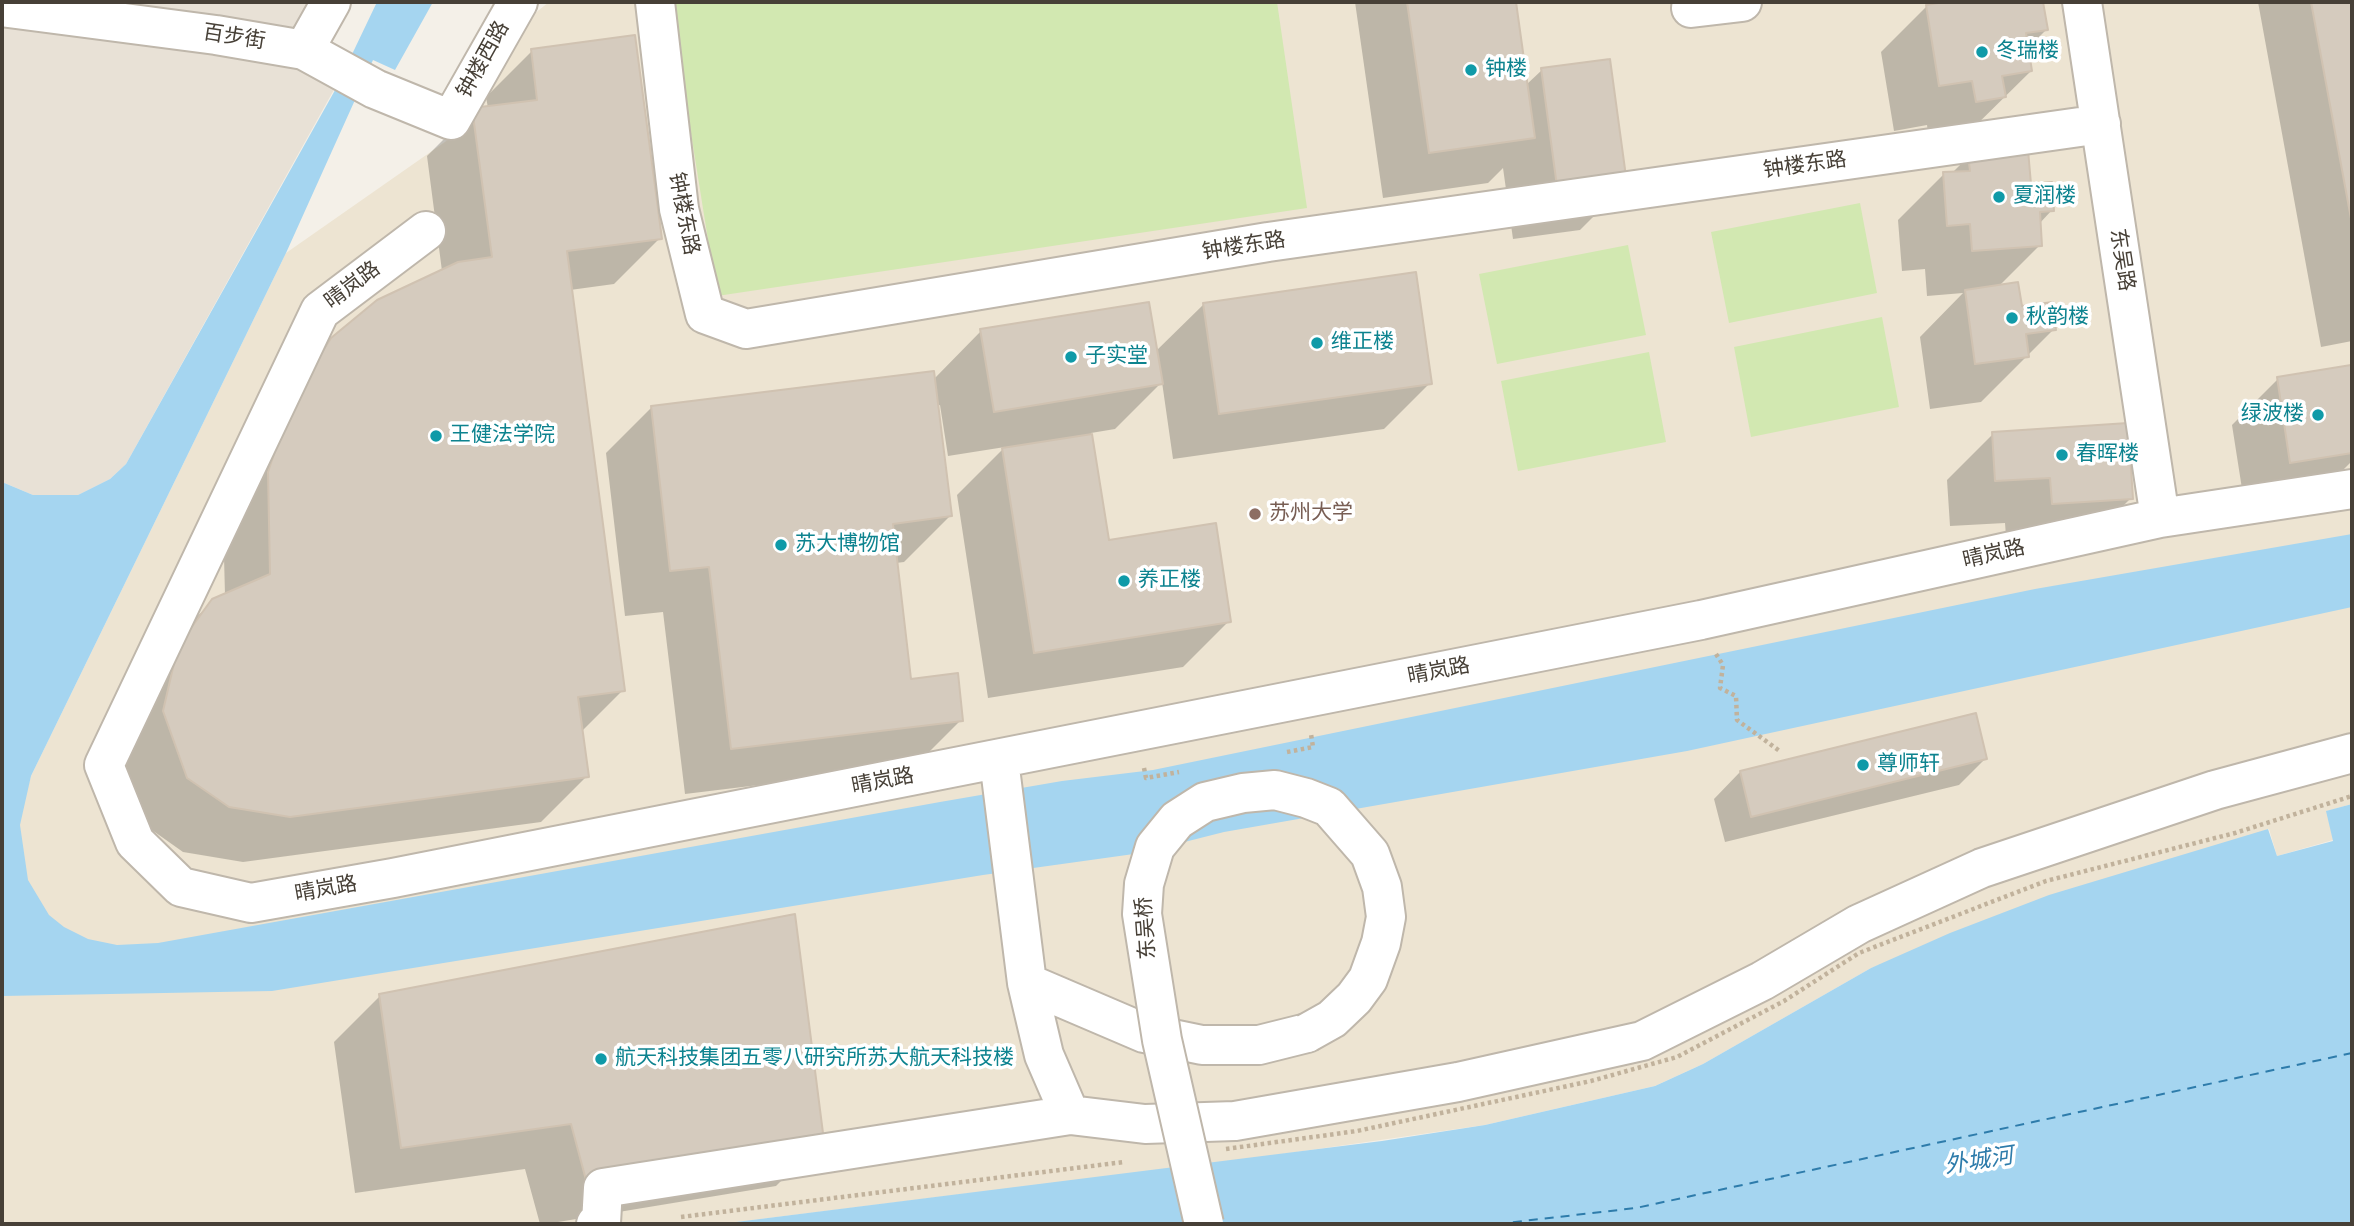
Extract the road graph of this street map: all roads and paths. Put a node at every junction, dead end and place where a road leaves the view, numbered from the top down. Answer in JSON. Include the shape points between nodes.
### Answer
{"nodes":[{"id":1,"x":331,"y":2,"type":"edge"},
{"id":2,"x":518,"y":2,"type":"edge"},
{"id":3,"x":654,"y":2,"type":"edge"},
{"id":4,"x":1742,"y":2,"type":"edge"},
{"id":5,"x":2082,"y":2,"type":"edge"},
{"id":6,"x":2,"y":7,"type":"edge"},
{"id":7,"x":1691,"y":8,"type":"dead end"},
{"id":8,"x":304,"y":50,"type":"junction"},
{"id":9,"x":451,"y":120,"type":"joint"},
{"id":10,"x":2101,"y":124,"type":"junction"},
{"id":11,"x":426,"y":231,"type":"dead end"},
{"id":12,"x":2352,"y":489,"type":"edge"},
{"id":13,"x":2160,"y":518,"type":"junction"},
{"id":14,"x":1711,"y":644,"type":"dead end"},
{"id":15,"x":1781,"y":752,"type":"dead end"},
{"id":16,"x":2352,"y":754,"type":"edge"},
{"id":17,"x":1000,"y":771,"type":"junction"},
{"id":18,"x":2352,"y":796,"type":"edge"},
{"id":19,"x":1027,"y":983,"type":"junction"},
{"id":20,"x":1070,"y":1115,"type":"junction"},
{"id":21,"x":1214,"y":1151,"type":"dead end"},
{"id":22,"x":1126,"y":1162,"type":"dead end"},
{"id":23,"x":670,"y":1218,"type":"dead end"},
{"id":24,"x":596,"y":1224,"type":"edge"},
{"id":25,"x":1203,"y":1224,"type":"edge"}],
"edges":[{"from":1,"to":8,"type":"street"},
{"from":2,"to":9,"type":"street","name":"钟楼西路"},
{"from":3,"to":10,"type":"street","name":"钟楼东路","via":[[679,209],[705,314],[746,329],[1268,242]]},
{"from":4,"to":7,"type":"street"},
{"from":5,"to":10,"type":"street","name":"东吴路"},
{"from":6,"to":8,"type":"street","name":"百步街"},
{"from":8,"to":9,"type":"street","name":"百步街","via":[[374,89]]},
{"from":10,"to":13,"type":"street","name":"东吴路"},
{"from":11,"to":17,"type":"street","name":"晴岚路","via":[[320,311],[104,765],[135,842],[181,887],[251,903]]},
{"from":12,"to":13,"type":"street","name":"晴岚路"},
{"from":13,"to":17,"type":"street","name":"晴岚路"},
{"from":14,"to":15,"type":"path","via":[[1723,665],[1720,688],[1736,696],[1737,719]]},
{"from":16,"to":20,"type":"street","via":[[2215,790],[1982,868],[1858,924],[1762,981],[1642,1041],[1458,1082],[1235,1121],[1145,1124]]},
{"from":17,"to":19,"type":"street"},
{"from":18,"to":21,"type":"path","bridge":true,"via":[[2235,833],[2046,881],[1858,953],[1784,1001],[1677,1057],[1591,1081],[1357,1131]]},
{"from":19,"to":20,"type":"street","via":[[1044,1055]]},
{"from":19,"to":25,"type":"street","name":"东吴桥","bridge":true,"via":[[1144,1033],[1202,1045],[1259,1045],[1307,1033],[1332,1019],[1353,998],[1368,979],[1377,955],[1386,918],[1382,887],[1370,854],[1329,807],[1275,790],[1205,802],[1177,820],[1155,847],[1144,884],[1142,914],[1162,1040]]},
{"from":20,"to":24,"type":"street","via":[[603,1188],[601,1223]]},
{"from":22,"to":23,"type":"path"}]}
